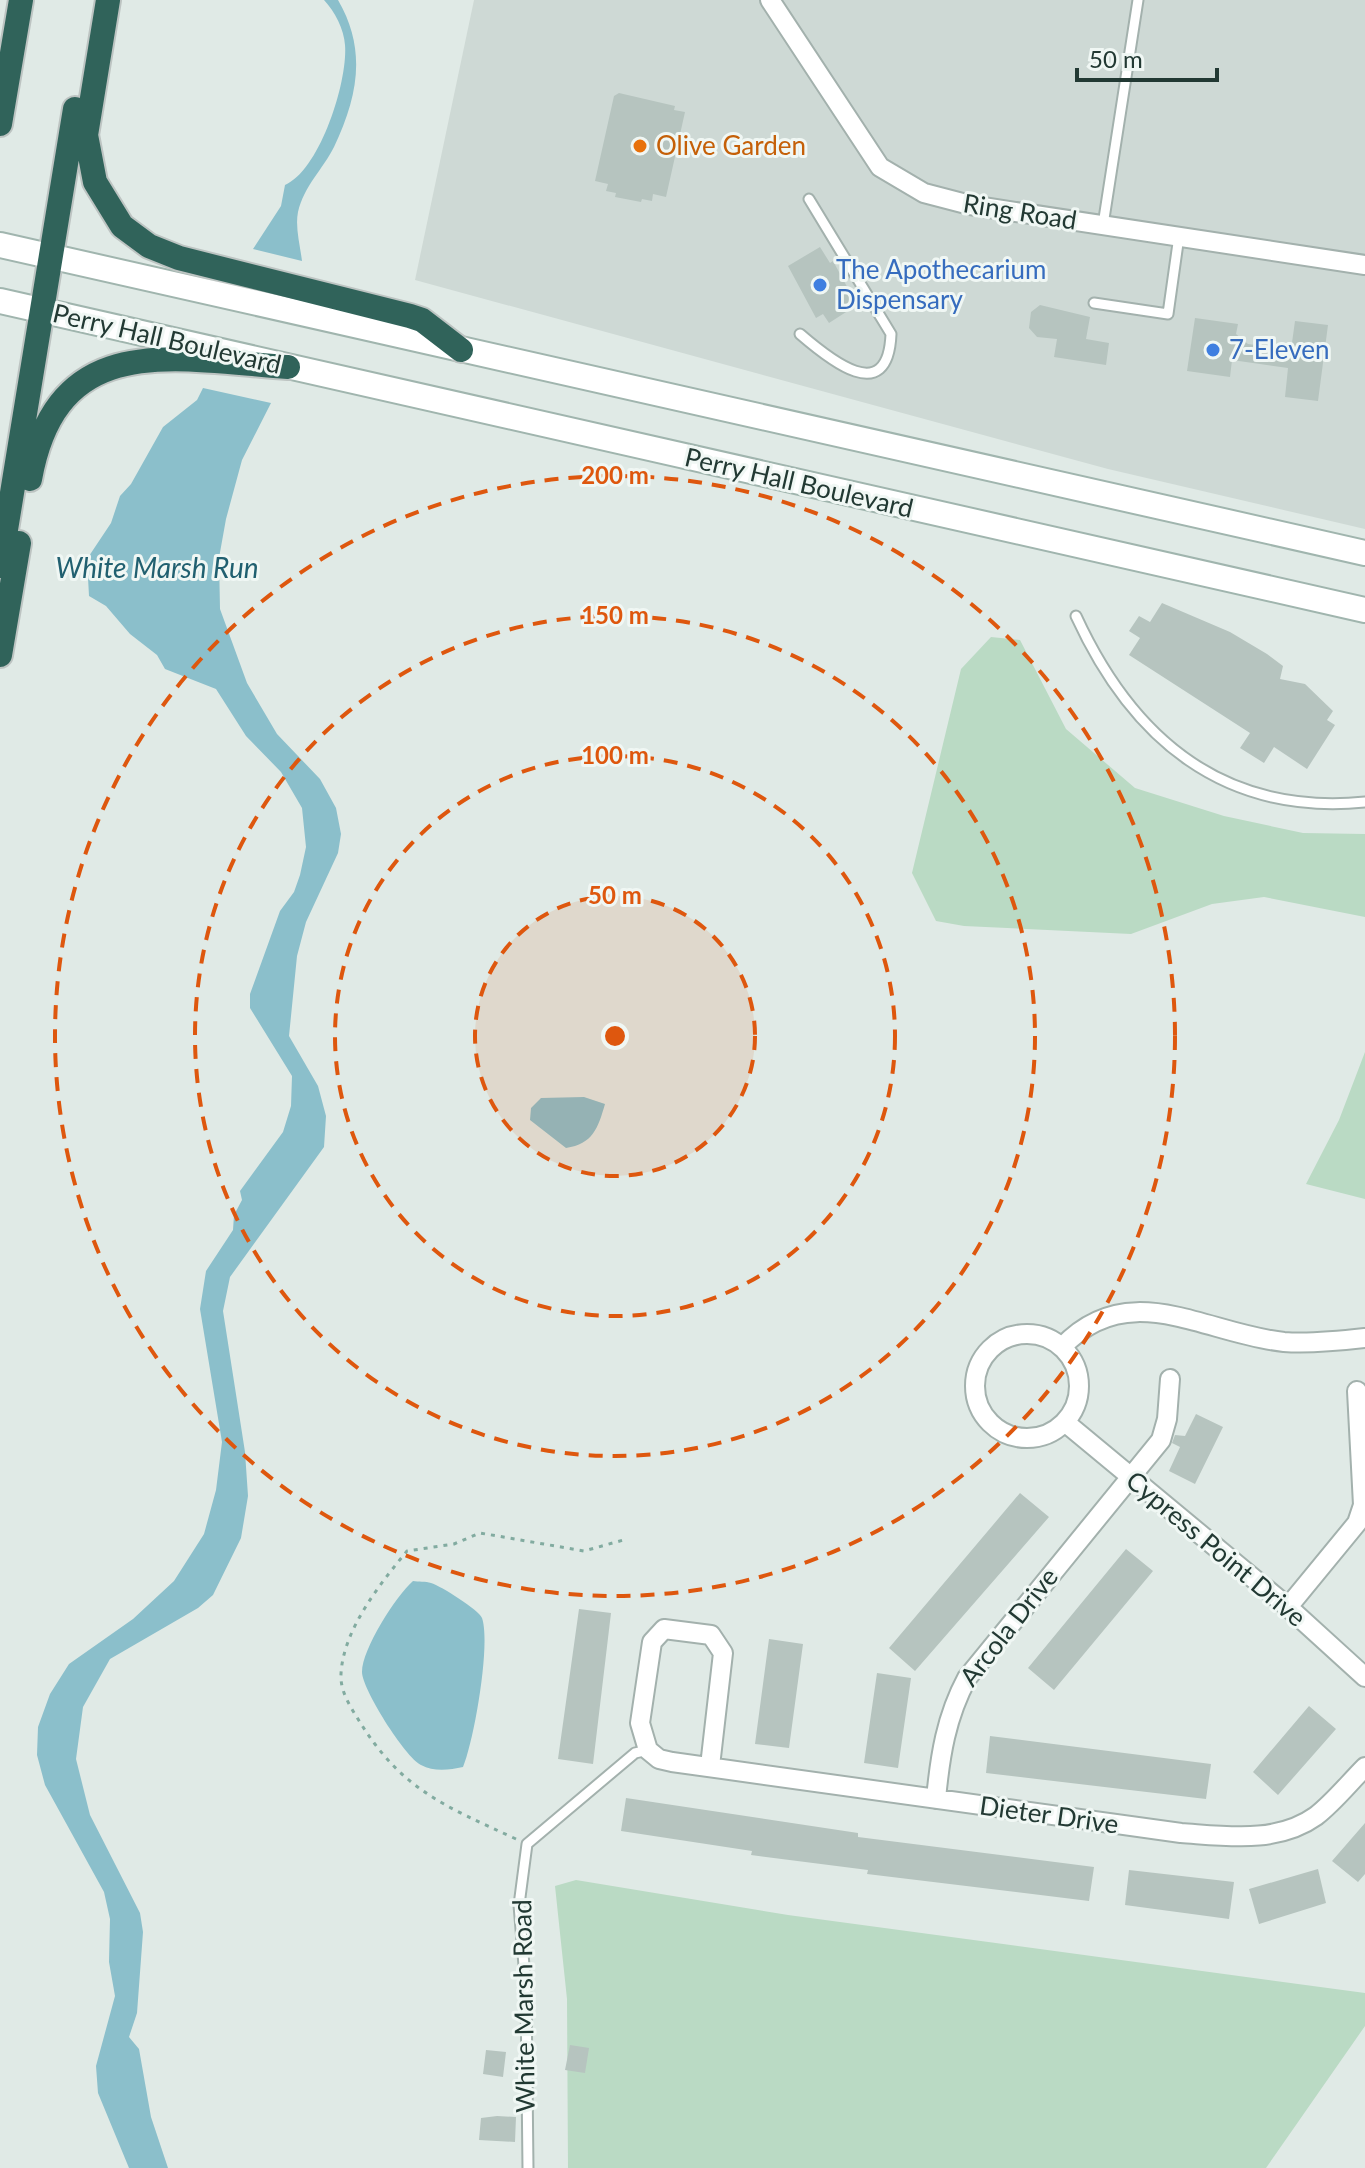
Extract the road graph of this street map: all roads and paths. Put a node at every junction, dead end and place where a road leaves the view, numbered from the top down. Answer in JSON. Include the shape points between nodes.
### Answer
{"nodes":[{"id":1,"x":7,"y":0,"type":"edge"},
{"id":2,"x":21,"y":0,"type":"edge"},
{"id":3,"x":93,"y":0,"type":"edge"},
{"id":4,"x":108,"y":0,"type":"edge"},
{"id":5,"x":770,"y":0,"type":"edge"},
{"id":6,"x":1138,"y":0,"type":"edge"},
{"id":7,"x":0,"y":37,"type":"edge"},
{"id":8,"x":0,"y":124,"type":"edge"},
{"id":9,"x":809,"y":199,"type":"dead end"},
{"id":10,"x":1103,"y":225,"type":"junction"},
{"id":11,"x":1179,"y":236,"type":"junction"},
{"id":12,"x":0,"y":245,"type":"edge"},
{"id":13,"x":50,"y":257,"type":"junction"},
{"id":14,"x":1365,"y":265,"type":"edge"},
{"id":15,"x":0,"y":301,"type":"edge"},
{"id":16,"x":1094,"y":303,"type":"dead end"},
{"id":17,"x":41,"y":310,"type":"junction"},
{"id":18,"x":800,"y":334,"type":"dead end"},
{"id":19,"x":461,"y":350,"type":"junction"},
{"id":20,"x":288,"y":367,"type":"junction"},
{"id":21,"x":1365,"y":553,"type":"edge"},
{"id":22,"x":0,"y":566,"type":"edge"},
{"id":23,"x":1365,"y":610,"type":"edge"},
{"id":24,"x":1076,"y":616,"type":"dead end"},
{"id":25,"x":0,"y":655,"type":"edge"},
{"id":26,"x":1365,"y":802,"type":"edge"},
{"id":27,"x":1365,"y":1338,"type":"edge"},
{"id":28,"x":1062,"y":1347,"type":"junction"},
{"id":29,"x":1170,"y":1379,"type":"dead end"},
{"id":30,"x":1357,"y":1391,"type":"dead end"},
{"id":31,"x":1066,"y":1423,"type":"junction"},
{"id":32,"x":1130,"y":1478,"type":"junction"},
{"id":33,"x":627,"y":1539,"type":"dead end"},
{"id":34,"x":1288,"y":1607,"type":"junction"},
{"id":35,"x":1365,"y":1677,"type":"edge"},
{"id":36,"x":648,"y":1750,"type":"junction"},
{"id":37,"x":710,"y":1766,"type":"junction"},
{"id":38,"x":1365,"y":1767,"type":"edge"},
{"id":39,"x":936,"y":1799,"type":"junction"},
{"id":40,"x":527,"y":1844,"type":"junction"},
{"id":41,"x":528,"y":2168,"type":"edge"}],
"edges":[{"from":1,"to":7,"type":"highway"},
{"from":2,"to":8,"type":"highway"},
{"from":3,"to":13,"type":"highway"},
{"from":4,"to":19,"type":"highway","via":[[86,135],[103,199],[131,236],[179,258],[422,320]]},
{"from":5,"to":10,"type":"street","name":"Ring Road","via":[[867,151],[891,177],[939,198]]},
{"from":6,"to":10,"type":"lane"},
{"from":9,"to":18,"type":"lane","via":[[891,334],[876,371],[866,375],[822,353]]},
{"from":10,"to":11,"type":"street","name":"Ring Road"},
{"from":11,"to":14,"type":"street","name":"Ring Road"},
{"from":11,"to":16,"type":"lane","via":[[1168,314]]},
{"from":12,"to":13,"type":"main road","name":"Perry Hall Boulevard"},
{"from":13,"to":17,"type":"highway"},
{"from":13,"to":19,"type":"main road","name":"Perry Hall Boulevard"},
{"from":15,"to":17,"type":"main road","name":"Perry Hall Boulevard"},
{"from":17,"to":20,"type":"main road","name":"Perry Hall Boulevard"},
{"from":17,"to":22,"type":"highway"},
{"from":19,"to":21,"type":"main road","name":"Perry Hall Boulevard"},
{"from":20,"to":23,"type":"main road","name":"Perry Hall Boulevard"},
{"from":20,"to":25,"type":"highway","via":[[144,359],[98,373],[64,398],[37,445]]},
{"from":24,"to":26,"type":"lane","via":[[1115,690],[1184,758],[1238,786],[1269,795]]},
{"from":27,"to":28,"type":"street","via":[[1285,1342],[1221,1330],[1172,1313],[1132,1310],[1078,1330]]},
{"from":28,"to":31,"type":"street","via":[[1079,1376],[1079,1394]]},
{"from":28,"to":31,"type":"street","via":[[1039,1335],[1012,1335],[996,1342],[984,1355],[974,1389],[987,1421],[1016,1438],[1033,1439]]},
{"from":29,"to":32,"type":"street","name":"Arcola Drive","via":[[1161,1440]]},
{"from":30,"to":34,"type":"street","via":[[1363,1505],[1357,1523]]},
{"from":31,"to":32,"type":"street","name":"Cypress Point Drive"},
{"from":32,"to":34,"type":"street","name":"Cypress Point Drive"},
{"from":32,"to":39,"type":"street","name":"Arcola Drive","via":[[967,1678],[946,1728]]},
{"from":33,"to":40,"type":"path","via":[[584,1551],[480,1533],[454,1544],[407,1551],[357,1621],[341,1674],[345,1697],[377,1750],[405,1781]]},
{"from":34,"to":35,"type":"street","name":"Cypress Point Drive"},
{"from":36,"to":37,"type":"street","name":"Dieter Drive","via":[[659,1759]]},
{"from":36,"to":37,"type":"street","via":[[640,1723],[652,1642],[664,1629],[711,1635],[723,1653]]},
{"from":36,"to":40,"type":"lane","via":[[635,1753]]},
{"from":37,"to":39,"type":"street","name":"Dieter Drive"},
{"from":38,"to":39,"type":"street","name":"Dieter Drive","via":[[1315,1816],[1287,1831],[1246,1838]]},
{"from":40,"to":41,"type":"lane","name":"White Marsh Road","via":[[519,1905],[526,1990]]}]}
